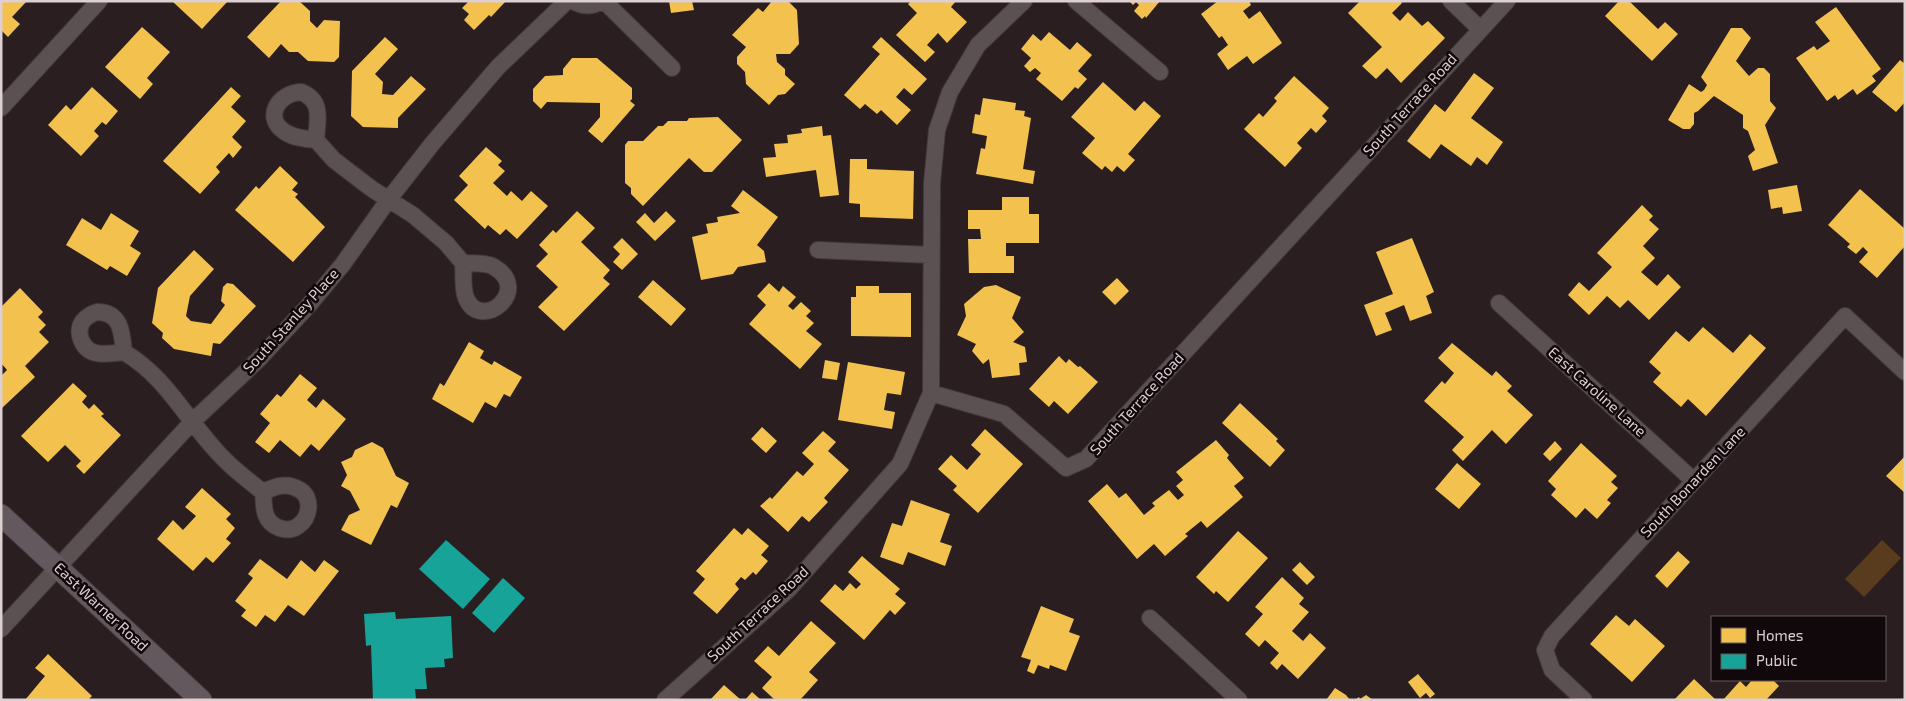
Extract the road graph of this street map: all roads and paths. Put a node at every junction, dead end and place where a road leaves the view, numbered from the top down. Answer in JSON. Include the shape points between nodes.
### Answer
{"nodes":[{"id":1,"x":100,"y":1,"type":"edge"},
{"id":2,"x":567,"y":1,"type":"edge"},
{"id":3,"x":573,"y":1,"type":"edge"},
{"id":4,"x":603,"y":1,"type":"edge"},
{"id":5,"x":1024,"y":1,"type":"edge"},
{"id":6,"x":1076,"y":1,"type":"edge"},
{"id":7,"x":1451,"y":1,"type":"edge"},
{"id":8,"x":1507,"y":1,"type":"edge"},
{"id":9,"x":1480,"y":29,"type":"junction"},
{"id":10,"x":672,"y":68,"type":"dead end"},
{"id":11,"x":1160,"y":72,"type":"dead end"},
{"id":12,"x":1,"y":108,"type":"edge"},
{"id":13,"x":316,"y":140,"type":"dead end"},
{"id":14,"x":389,"y":200,"type":"junction"},
{"id":15,"x":818,"y":250,"type":"dead end"},
{"id":16,"x":931,"y":255,"type":"junction"},
{"id":17,"x":463,"y":263,"type":"dead end"},
{"id":18,"x":1499,"y":303,"type":"dead end"},
{"id":19,"x":124,"y":352,"type":"dead end"},
{"id":20,"x":1905,"y":372,"type":"edge"},
{"id":21,"x":931,"y":393,"type":"junction"},
{"id":22,"x":193,"y":421,"type":"junction"},
{"id":23,"x":1694,"y":481,"type":"junction"},
{"id":24,"x":263,"y":492,"type":"dead end"},
{"id":25,"x":1,"y":515,"type":"edge"},
{"id":26,"x":58,"y":567,"type":"junction"},
{"id":27,"x":1150,"y":618,"type":"dead end"},
{"id":28,"x":1,"y":629,"type":"edge"},
{"id":29,"x":202,"y":700,"type":"edge"},
{"id":30,"x":665,"y":700,"type":"edge"},
{"id":31,"x":1239,"y":700,"type":"edge"},
{"id":32,"x":1584,"y":700,"type":"edge"}],
"edges":[{"from":1,"to":12,"type":"street"},
{"from":2,"to":14,"type":"street","name":"South Stanley Place","via":[[498,67]]},
{"from":3,"to":4,"type":"street","via":[[581,6]]},
{"from":4,"to":10,"type":"street"},
{"from":5,"to":16,"type":"street","via":[[978,45],[950,92],[937,130]]},
{"from":6,"to":11,"type":"street"},
{"from":7,"to":9,"type":"street"},
{"from":8,"to":9,"type":"street","name":"South Terrace Road"},
{"from":9,"to":21,"type":"street","name":"South Terrace Road","via":[[1086,460],[1066,468],[1004,414]]},
{"from":13,"to":14,"type":"street","via":[[334,160]]},
{"from":14,"to":17,"type":"street","via":[[439,237]]},
{"from":14,"to":22,"type":"street","name":"South Stanley Place","via":[[309,305],[259,359]]},
{"from":15,"to":16,"type":"street"},
{"from":16,"to":21,"type":"street"},
{"from":18,"to":23,"type":"street","name":"East Caroline Lane"},
{"from":19,"to":22,"type":"street","via":[[168,388]]},
{"from":20,"to":23,"type":"street","name":"South Bonarden Lane","via":[[1845,316]]},
{"from":21,"to":30,"type":"street","name":"South Terrace Road","via":[[900,464],[789,589]]},
{"from":22,"to":24,"type":"street","via":[[212,446]]},
{"from":22,"to":26,"type":"street","name":"South Stanley Place"},
{"from":23,"to":32,"type":"street","name":"South Bonarden Lane","via":[[1552,636],[1544,650],[1552,670]]},
{"from":25,"to":26,"type":"main road","name":"East Warner Road"},
{"from":26,"to":28,"type":"street","name":"South Stanley Place"},
{"from":26,"to":29,"type":"main road","name":"East Warner Road"},
{"from":27,"to":31,"type":"street"}]}
